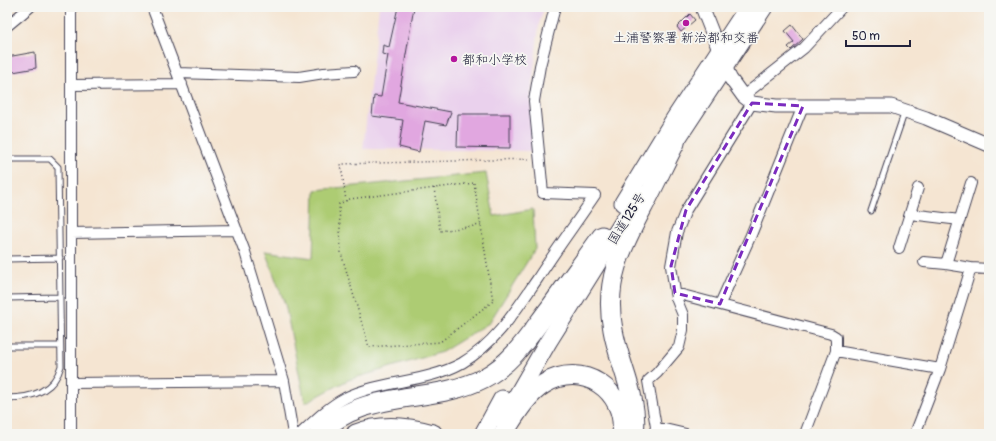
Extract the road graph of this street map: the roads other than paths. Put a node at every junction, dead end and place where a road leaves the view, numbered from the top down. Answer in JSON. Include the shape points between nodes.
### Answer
{"nodes":[{"id":1,"x":30,"y":7,"type":"edge"},
{"id":2,"x":71,"y":7,"type":"edge"},
{"id":3,"x":152,"y":7,"type":"edge"},
{"id":4,"x":555,"y":7,"type":"edge"},
{"id":5,"x":702,"y":7,"type":"edge"},
{"id":6,"x":748,"y":7,"type":"edge"},
{"id":7,"x":764,"y":7,"type":"edge"},
{"id":8,"x":842,"y":7,"type":"edge"},
{"id":9,"x":7,"y":26,"type":"edge"},
{"id":10,"x":718,"y":50,"type":"junction"},
{"id":11,"x":724,"y":66,"type":"junction"},
{"id":12,"x":354,"y":71,"type":"dead end"},
{"id":13,"x":178,"y":73,"type":"junction"},
{"id":14,"x":182,"y":84,"type":"junction"},
{"id":15,"x":71,"y":85,"type":"junction"},
{"id":16,"x":748,"y":100,"type":"junction"},
{"id":17,"x":803,"y":106,"type":"junction"},
{"id":18,"x":905,"y":110,"type":"junction"},
{"id":19,"x":675,"y":143,"type":"junction"},
{"id":20,"x":989,"y":145,"type":"edge"},
{"id":21,"x":7,"y":159,"type":"edge"},
{"id":22,"x":971,"y":183,"type":"dead end"},
{"id":23,"x":918,"y":188,"type":"dead end"},
{"id":24,"x":872,"y":211,"type":"dead end"},
{"id":25,"x":910,"y":214,"type":"junction"},
{"id":26,"x":960,"y":220,"type":"junction"},
{"id":27,"x":237,"y":230,"type":"junction"},
{"id":28,"x":71,"y":233,"type":"junction"},
{"id":29,"x":602,"y":236,"type":"junction"},
{"id":30,"x":899,"y":248,"type":"dead end"},
{"id":31,"x":60,"y":258,"type":"junction"},
{"id":32,"x":7,"y":259,"type":"edge"},
{"id":33,"x":924,"y":262,"type":"dead end"},
{"id":34,"x":946,"y":264,"type":"junction"},
{"id":35,"x":971,"y":268,"type":"junction"},
{"id":36,"x":989,"y":269,"type":"edge"},
{"id":37,"x":675,"y":292,"type":"junction"},
{"id":38,"x":60,"y":297,"type":"junction"},
{"id":39,"x":7,"y":298,"type":"edge"},
{"id":40,"x":720,"y":304,"type":"junction"},
{"id":41,"x":7,"y":346,"type":"edge"},
{"id":42,"x":60,"y":346,"type":"junction"},
{"id":43,"x":836,"y":351,"type":"junction"},
{"id":44,"x":940,"y":368,"type":"junction"},
{"id":45,"x":284,"y":381,"type":"junction"},
{"id":46,"x":71,"y":383,"type":"junction"},
{"id":47,"x":7,"y":398,"type":"edge"},
{"id":48,"x":655,"y":430,"type":"edge"},
{"id":49,"x":71,"y":434,"type":"edge"},
{"id":50,"x":294,"y":434,"type":"edge"},
{"id":51,"x":300,"y":434,"type":"edge"},
{"id":52,"x":319,"y":434,"type":"edge"},
{"id":53,"x":356,"y":434,"type":"edge"},
{"id":54,"x":433,"y":434,"type":"edge"},
{"id":55,"x":483,"y":434,"type":"edge"},
{"id":56,"x":495,"y":434,"type":"edge"},
{"id":57,"x":503,"y":434,"type":"edge"},
{"id":58,"x":622,"y":434,"type":"edge"},
{"id":59,"x":634,"y":434,"type":"edge"},
{"id":60,"x":686,"y":434,"type":"edge"},
{"id":61,"x":805,"y":434,"type":"edge"},
{"id":62,"x":915,"y":434,"type":"edge"}],
"edges":[{"from":1,"to":9,"type":"street"},
{"from":2,"to":15,"type":"street"},
{"from":3,"to":13,"type":"street"},
{"from":4,"to":51,"type":"street","via":[[534,100],[543,193],[595,195],[502,329],[461,363],[425,376],[365,390],[345,398],[323,413]]},
{"from":5,"to":10,"type":"street"},
{"from":6,"to":10,"type":"highway","name":"国道125号"},
{"from":7,"to":11,"type":"highway","name":"国道125号"},
{"from":8,"to":16,"type":"street","via":[[804,48]]},
{"from":10,"to":11,"type":"street"},
{"from":10,"to":29,"type":"highway","name":"国道125号"},
{"from":11,"to":16,"type":"street","via":[[732,81]]},
{"from":11,"to":19,"type":"highway","name":"国道125号"},
{"from":12,"to":13,"type":"street","via":[[299,77]]},
{"from":13,"to":14,"type":"street"},
{"from":14,"to":15,"type":"street"},
{"from":14,"to":27,"type":"street"},
{"from":15,"to":28,"type":"street"},
{"from":16,"to":17,"type":"street","via":[[776,106]]},
{"from":16,"to":37,"type":"street","via":[[686,210],[677,232],[671,266]]},
{"from":17,"to":18,"type":"street","via":[[891,106]]},
{"from":17,"to":40,"type":"street"},
{"from":18,"to":20,"type":"street"},
{"from":18,"to":24,"type":"lane"},
{"from":19,"to":56,"type":"highway","name":"国道125号","via":[[548,342]]},
{"from":19,"to":59,"type":"highway","via":[[622,246],[612,277],[609,303],[612,330],[631,394]]},
{"from":21,"to":31,"type":"lane","via":[[50,159],[58,167]]},
{"from":22,"to":26,"type":"street"},
{"from":23,"to":25,"type":"street"},
{"from":25,"to":26,"type":"street"},
{"from":25,"to":30,"type":"street"},
{"from":26,"to":34,"type":"street"},
{"from":27,"to":28,"type":"street"},
{"from":27,"to":45,"type":"street"},
{"from":28,"to":46,"type":"street"},
{"from":29,"to":52,"type":"highway","via":[[525,342],[495,371],[460,388],[364,406],[340,417]]},
{"from":29,"to":55,"type":"highway","name":"国道125号","via":[[516,373]]},
{"from":31,"to":32,"type":"lane"},
{"from":31,"to":38,"type":"lane"},
{"from":33,"to":34,"type":"street"},
{"from":34,"to":35,"type":"street"},
{"from":35,"to":36,"type":"street"},
{"from":35,"to":44,"type":"street"},
{"from":37,"to":40,"type":"street"},
{"from":37,"to":48,"type":"street","via":[[683,315],[679,347],[648,381]]},
{"from":38,"to":39,"type":"lane"},
{"from":38,"to":42,"type":"lane"},
{"from":40,"to":43,"type":"street","via":[[831,334],[836,337]]},
{"from":41,"to":42,"type":"lane"},
{"from":42,"to":47,"type":"lane","via":[[60,366],[54,380],[34,396]]},
{"from":43,"to":44,"type":"street"},
{"from":43,"to":61,"type":"street"},
{"from":44,"to":62,"type":"street"},
{"from":45,"to":46,"type":"street"},
{"from":45,"to":50,"type":"street"},
{"from":46,"to":49,"type":"street"},
{"from":48,"to":60,"type":"street"},
{"from":53,"to":54,"type":"highway","via":[[389,428],[406,428]]},
{"from":57,"to":58,"type":"highway","via":[[523,404],[543,385],[552,380],[573,376],[596,382],[609,391],[622,416]]}]}
